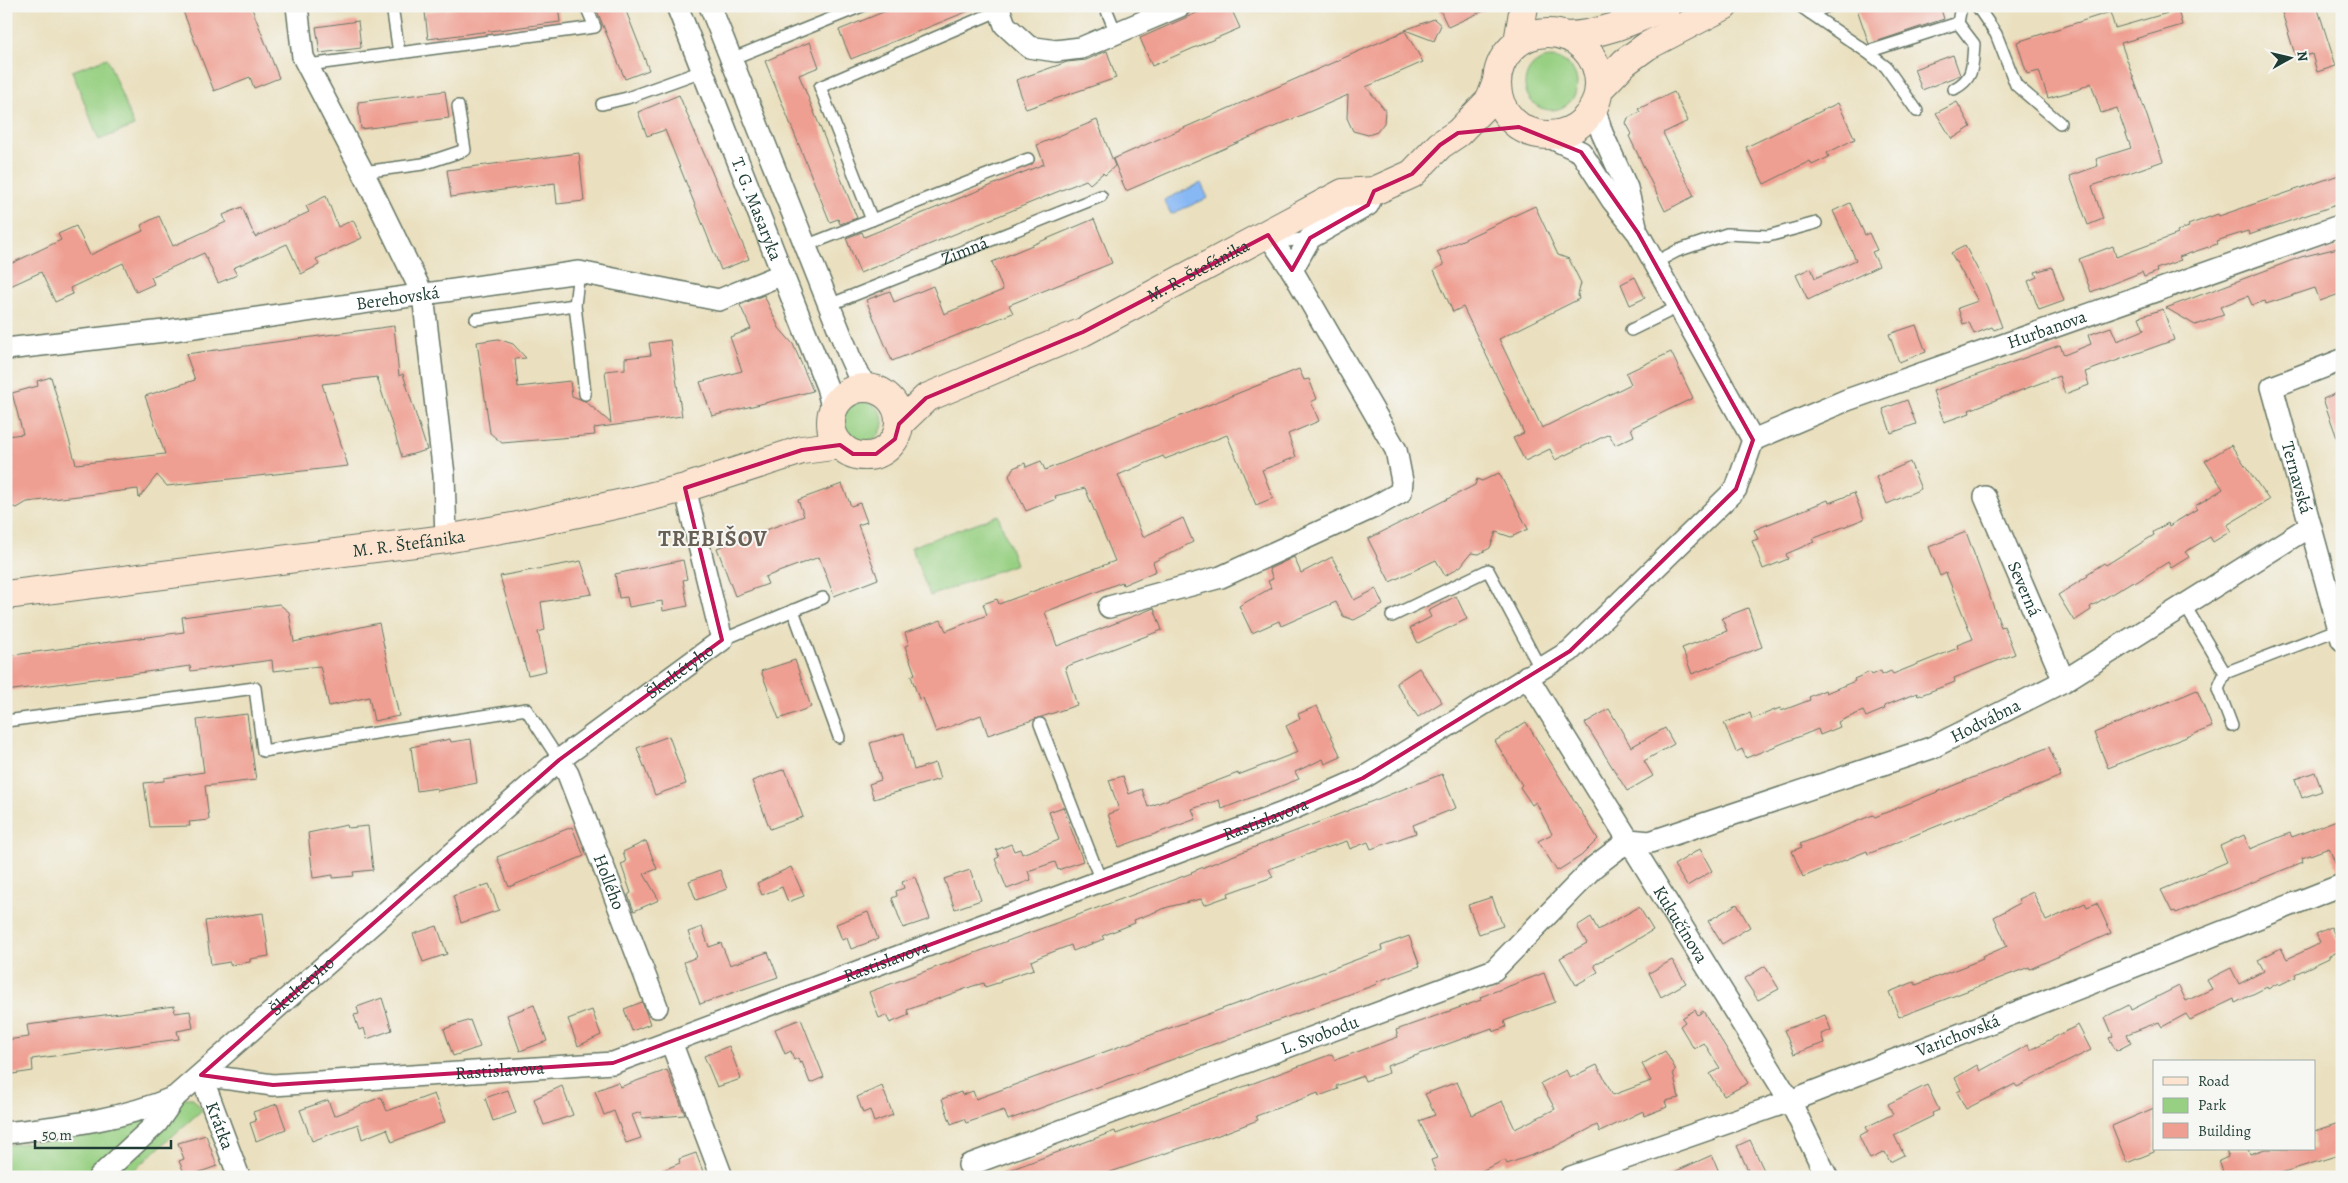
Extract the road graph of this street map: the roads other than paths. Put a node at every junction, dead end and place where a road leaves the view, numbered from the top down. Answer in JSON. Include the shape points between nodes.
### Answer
{"nodes":[{"id":1,"x":297,"y":6,"type":"edge"},
{"id":2,"x":392,"y":6,"type":"edge"},
{"id":3,"x":586,"y":6,"type":"edge"},
{"id":4,"x":677,"y":6,"type":"edge"},
{"id":5,"x":710,"y":6,"type":"edge"},
{"id":6,"x":862,"y":6,"type":"edge"},
{"id":7,"x":1105,"y":6,"type":"edge"},
{"id":8,"x":1180,"y":6,"type":"edge"},
{"id":9,"x":1526,"y":6,"type":"edge"},
{"id":10,"x":1667,"y":6,"type":"edge"},
{"id":11,"x":1724,"y":6,"type":"edge"},
{"id":12,"x":1828,"y":6,"type":"edge"},
{"id":13,"x":1961,"y":6,"type":"edge"},
{"id":14,"x":1977,"y":6,"type":"edge"},
{"id":15,"x":999,"y":8,"type":"edge"},
{"id":16,"x":1805,"y":10,"type":"edge"},
{"id":17,"x":1958,"y":23,"type":"junction"},
{"id":18,"x":1116,"y":33,"type":"junction"},
{"id":19,"x":1559,"y":34,"type":"junction"},
{"id":20,"x":1518,"y":42,"type":"junction"},
{"id":21,"x":1867,"y":52,"type":"junction"},
{"id":22,"x":399,"y":54,"type":"junction"},
{"id":23,"x":731,"y":59,"type":"junction"},
{"id":24,"x":308,"y":65,"type":"junction"},
{"id":25,"x":702,"y":70,"type":"junction"},
{"id":26,"x":1496,"y":84,"type":"junction"},
{"id":27,"x":1954,"y":89,"type":"dead end"},
{"id":28,"x":1597,"y":98,"type":"junction"},
{"id":29,"x":602,"y":104,"type":"dead end"},
{"id":30,"x":458,"y":106,"type":"dead end"},
{"id":31,"x":1917,"y":111,"type":"dead end"},
{"id":32,"x":2060,"y":123,"type":"dead end"},
{"id":33,"x":1519,"y":127,"type":"junction"},
{"id":34,"x":1458,"y":133,"type":"junction"},
{"id":35,"x":1545,"y":135,"type":"junction"},
{"id":36,"x":1028,"y":159,"type":"dead end"},
{"id":37,"x":364,"y":172,"type":"junction"},
{"id":38,"x":1374,"y":191,"type":"junction"},
{"id":39,"x":1101,"y":196,"type":"dead end"},
{"id":40,"x":872,"y":220,"type":"junction"},
{"id":41,"x":1816,"y":223,"type":"dead end"},
{"id":42,"x":2342,"y":225,"type":"edge"},
{"id":43,"x":1638,"y":233,"type":"junction"},
{"id":44,"x":1268,"y":235,"type":"junction"},
{"id":45,"x":1310,"y":238,"type":"junction"},
{"id":46,"x":805,"y":246,"type":"junction"},
{"id":47,"x":1654,"y":263,"type":"junction"},
{"id":48,"x":780,"y":266,"type":"junction"},
{"id":49,"x":1292,"y":270,"type":"junction"},
{"id":50,"x":579,"y":272,"type":"junction"},
{"id":51,"x":423,"y":295,"type":"junction"},
{"id":52,"x":575,"y":305,"type":"junction"},
{"id":53,"x":829,"y":305,"type":"junction"},
{"id":54,"x":1678,"y":308,"type":"junction"},
{"id":55,"x":476,"y":319,"type":"dead end"},
{"id":56,"x":1631,"y":330,"type":"dead end"},
{"id":57,"x":6,"y":349,"type":"edge"},
{"id":58,"x":2342,"y":360,"type":"edge"},
{"id":59,"x":878,"y":392,"type":"junction"},
{"id":60,"x":585,"y":394,"type":"dead end"},
{"id":61,"x":926,"y":398,"type":"junction"},
{"id":62,"x":899,"y":424,"type":"junction"},
{"id":63,"x":835,"y":427,"type":"junction"},
{"id":64,"x":1753,"y":440,"type":"junction"},
{"id":65,"x":685,"y":488,"type":"junction"},
{"id":66,"x":1985,"y":497,"type":"dead end"},
{"id":67,"x":2310,"y":526,"type":"junction"},
{"id":68,"x":446,"y":539,"type":"junction"},
{"id":69,"x":6,"y":595,"type":"edge"},
{"id":70,"x":823,"y":598,"type":"dead end"},
{"id":71,"x":2184,"y":604,"type":"junction"},
{"id":72,"x":1109,"y":607,"type":"dead end"},
{"id":73,"x":793,"y":610,"type":"junction"},
{"id":74,"x":1392,"y":616,"type":"dead end"},
{"id":75,"x":2340,"y":635,"type":"edge"},
{"id":76,"x":722,"y":640,"type":"junction"},
{"id":77,"x":1534,"y":672,"type":"junction"},
{"id":78,"x":2225,"y":673,"type":"junction"},
{"id":79,"x":2064,"y":681,"type":"junction"},
{"id":80,"x":6,"y":721,"type":"edge"},
{"id":81,"x":1040,"y":724,"type":"dead end"},
{"id":82,"x":2232,"y":726,"type":"dead end"},
{"id":83,"x":839,"y":737,"type":"dead end"},
{"id":84,"x":559,"y":760,"type":"junction"},
{"id":85,"x":1628,"y":840,"type":"junction"},
{"id":86,"x":1102,"y":881,"type":"junction"},
{"id":87,"x":2342,"y":885,"type":"edge"},
{"id":88,"x":656,"y":1007,"type":"dead end"},
{"id":89,"x":671,"y":1042,"type":"junction"},
{"id":90,"x":201,"y":1075,"type":"junction"},
{"id":91,"x":175,"y":1097,"type":"junction"},
{"id":92,"x":1790,"y":1101,"type":"junction"},
{"id":93,"x":6,"y":1133,"type":"edge"},
{"id":94,"x":969,"y":1165,"type":"dead end"},
{"id":95,"x":99,"y":1177,"type":"edge"},
{"id":96,"x":239,"y":1177,"type":"edge"},
{"id":97,"x":722,"y":1177,"type":"edge"},
{"id":98,"x":1571,"y":1177,"type":"edge"},
{"id":99,"x":1827,"y":1177,"type":"edge"}],
"edges":[{"from":1,"to":24,"type":"street","via":[[303,57]]},
{"from":2,"to":22,"type":"lane"},
{"from":3,"to":22,"type":"lane","via":[[595,27]]},
{"from":4,"to":25,"type":"street","name":"T. G. Masaryka"},
{"from":5,"to":23,"type":"street","name":"T. G. Masaryka"},
{"from":6,"to":23,"type":"lane"},
{"from":7,"to":18,"type":"lane"},
{"from":8,"to":18,"type":"street"},
{"from":9,"to":19,"type":"street"},
{"from":9,"to":20,"type":"street"},
{"from":10,"to":19,"type":"street","via":[[1609,30],[1587,35]]},
{"from":11,"to":28,"type":"street","via":[[1647,46],[1625,62]]},
{"from":12,"to":16,"type":"lane"},
{"from":13,"to":17,"type":"lane"},
{"from":14,"to":32,"type":"lane","via":[[1996,34],[2016,85]]},
{"from":15,"to":18,"type":"street","via":[[1005,25],[1029,47],[1056,51],[1081,48]]},
{"from":15,"to":40,"type":"lane","via":[[820,87]]},
{"from":16,"to":21,"type":"lane"},
{"from":17,"to":21,"type":"lane"},
{"from":17,"to":27,"type":"lane","via":[[1974,44],[1971,73],[1965,83]]},
{"from":19,"to":20,"type":"street","via":[[1529,36]]},
{"from":19,"to":28,"type":"street","via":[[1588,51],[1594,60],[1598,71]]},
{"from":20,"to":26,"type":"street","via":[[1503,58]]},
{"from":21,"to":31,"type":"lane","via":[[1886,67]]},
{"from":22,"to":24,"type":"lane"},
{"from":23,"to":25,"type":"street"},
{"from":23,"to":46,"type":"street","name":"T. G. Masaryka"},
{"from":24,"to":37,"type":"street"},
{"from":25,"to":29,"type":"lane"},
{"from":25,"to":48,"type":"street","name":"T. G. Masaryka"},
{"from":26,"to":33,"type":"street","via":[[1498,99],[1505,113]]},
{"from":26,"to":34,"type":"street","name":"M. R. Štefánika","via":[[1490,100]]},
{"from":28,"to":35,"type":"street","via":[[1577,127],[1565,133]]},
{"from":28,"to":43,"type":"street","via":[[1602,133],[1627,188]]},
{"from":30,"to":37,"type":"lane","via":[[465,150],[423,164]]},
{"from":33,"to":34,"type":"street"},
{"from":33,"to":35,"type":"street"},
{"from":34,"to":38,"type":"street","name":"M. R. Štefánika","via":[[1440,145],[1412,174]]},
{"from":35,"to":43,"type":"street","via":[[1581,152]]},
{"from":36,"to":40,"type":"lane"},
{"from":37,"to":51,"type":"street"},
{"from":38,"to":44,"type":"street","name":"M. R. Štefánika","via":[[1343,193]]},
{"from":38,"to":45,"type":"street","via":[[1368,205]]},
{"from":39,"to":53,"type":"lane","name":"Zimná"},
{"from":40,"to":46,"type":"lane"},
{"from":41,"to":47,"type":"lane","via":[[1768,236],[1726,234],[1677,251]]},
{"from":42,"to":64,"type":"street","name":"Hurbanova","via":[[1847,400]]},
{"from":43,"to":47,"type":"street"},
{"from":44,"to":45,"type":"lane","via":[[1288,241]]},
{"from":44,"to":49,"type":"street"},
{"from":44,"to":61,"type":"street","name":"M. R. Štefánika","via":[[1083,332]]},
{"from":45,"to":49,"type":"street"},
{"from":46,"to":48,"type":"street","name":"Berehovská"},
{"from":46,"to":53,"type":"street","name":"T. G. Masaryka"},
{"from":47,"to":54,"type":"street"},
{"from":48,"to":50,"type":"street","name":"Berehovská","via":[[719,300]]},
{"from":48,"to":63,"type":"street","name":"T. G. Masaryka","via":[[828,388]]},
{"from":49,"to":72,"type":"street","via":[[1396,450],[1401,492],[1221,576]]},
{"from":50,"to":51,"type":"street","name":"Berehovská"},
{"from":50,"to":52,"type":"lane"},
{"from":51,"to":57,"type":"street","name":"Berehovská"},
{"from":51,"to":68,"type":"street","via":[[444,475]]},
{"from":52,"to":55,"type":"lane"},
{"from":52,"to":60,"type":"lane"},
{"from":53,"to":59,"type":"street","name":"T. G. Masaryka","via":[[857,373]]},
{"from":54,"to":56,"type":"lane"},
{"from":54,"to":64,"type":"street"},
{"from":58,"to":67,"type":"street","name":"Ternavská","via":[[2272,387]]},
{"from":59,"to":61,"type":"street","name":"M. R. Štefánika"},
{"from":59,"to":62,"type":"street","via":[[898,412]]},
{"from":59,"to":63,"type":"street","via":[[857,388],[846,393],[838,401]]},
{"from":61,"to":62,"type":"street","name":"M. R. Štefánika"},
{"from":62,"to":63,"type":"street","via":[[890,446],[869,456],[853,454]]},
{"from":63,"to":65,"type":"street","name":"M. R. Štefánika","via":[[802,450]]},
{"from":64,"to":77,"type":"street","name":"Rastislavova","via":[[1736,488],[1570,651]]},
{"from":65,"to":68,"type":"street","name":"M. R. Štefánika"},
{"from":65,"to":76,"type":"street","name":"Škultétyho"},
{"from":66,"to":79,"type":"street","name":"Severná"},
{"from":67,"to":71,"type":"street","name":"Hodvábna"},
{"from":67,"to":75,"type":"street","name":"Ternavská"},
{"from":68,"to":69,"type":"street","name":"M. R. Štefánika"},
{"from":70,"to":73,"type":"lane"},
{"from":71,"to":78,"type":"lane"},
{"from":71,"to":79,"type":"street","name":"Hodvábna"},
{"from":73,"to":76,"type":"lane"},
{"from":73,"to":83,"type":"lane"},
{"from":74,"to":77,"type":"lane","via":[[1488,570]]},
{"from":75,"to":78,"type":"lane"},
{"from":76,"to":84,"type":"street","name":"Škultétyho"},
{"from":77,"to":85,"type":"street","name":"Kukučínova"},
{"from":77,"to":86,"type":"street","name":"Rastislavova","via":[[1363,778],[1283,814]]},
{"from":78,"to":82,"type":"lane","via":[[2218,690]]},
{"from":79,"to":85,"type":"street","name":"Hodvábna","via":[[1931,748],[1650,842]]},
{"from":80,"to":84,"type":"lane","via":[[255,688],[264,751],[526,709]]},
{"from":81,"to":86,"type":"lane"},
{"from":84,"to":88,"type":"street","name":"Hollého","via":[[568,774]]},
{"from":84,"to":90,"type":"street","name":"Škultétyho"},
{"from":85,"to":92,"type":"street","name":"Kukučínova"},
{"from":85,"to":94,"type":"street","name":"L. Svobodu","via":[[1594,867],[1494,970]]},
{"from":86,"to":89,"type":"street","name":"Rastislavova"},
{"from":87,"to":92,"type":"street","name":"Varichovská"},
{"from":89,"to":90,"type":"street","name":"Rastislavova","via":[[613,1063],[273,1085]]},
{"from":89,"to":97,"type":"street"},
{"from":90,"to":91,"type":"street","name":"Škultétyho"},
{"from":90,"to":96,"type":"street","name":"Krátka"},
{"from":91,"to":93,"type":"street","name":"Škultétyho","via":[[148,1108],[94,1122]]},
{"from":91,"to":95,"type":"street","via":[[158,1123]]},
{"from":92,"to":98,"type":"street","name":"Varichovská"},
{"from":92,"to":99,"type":"street","name":"Kukučínova"}]}
